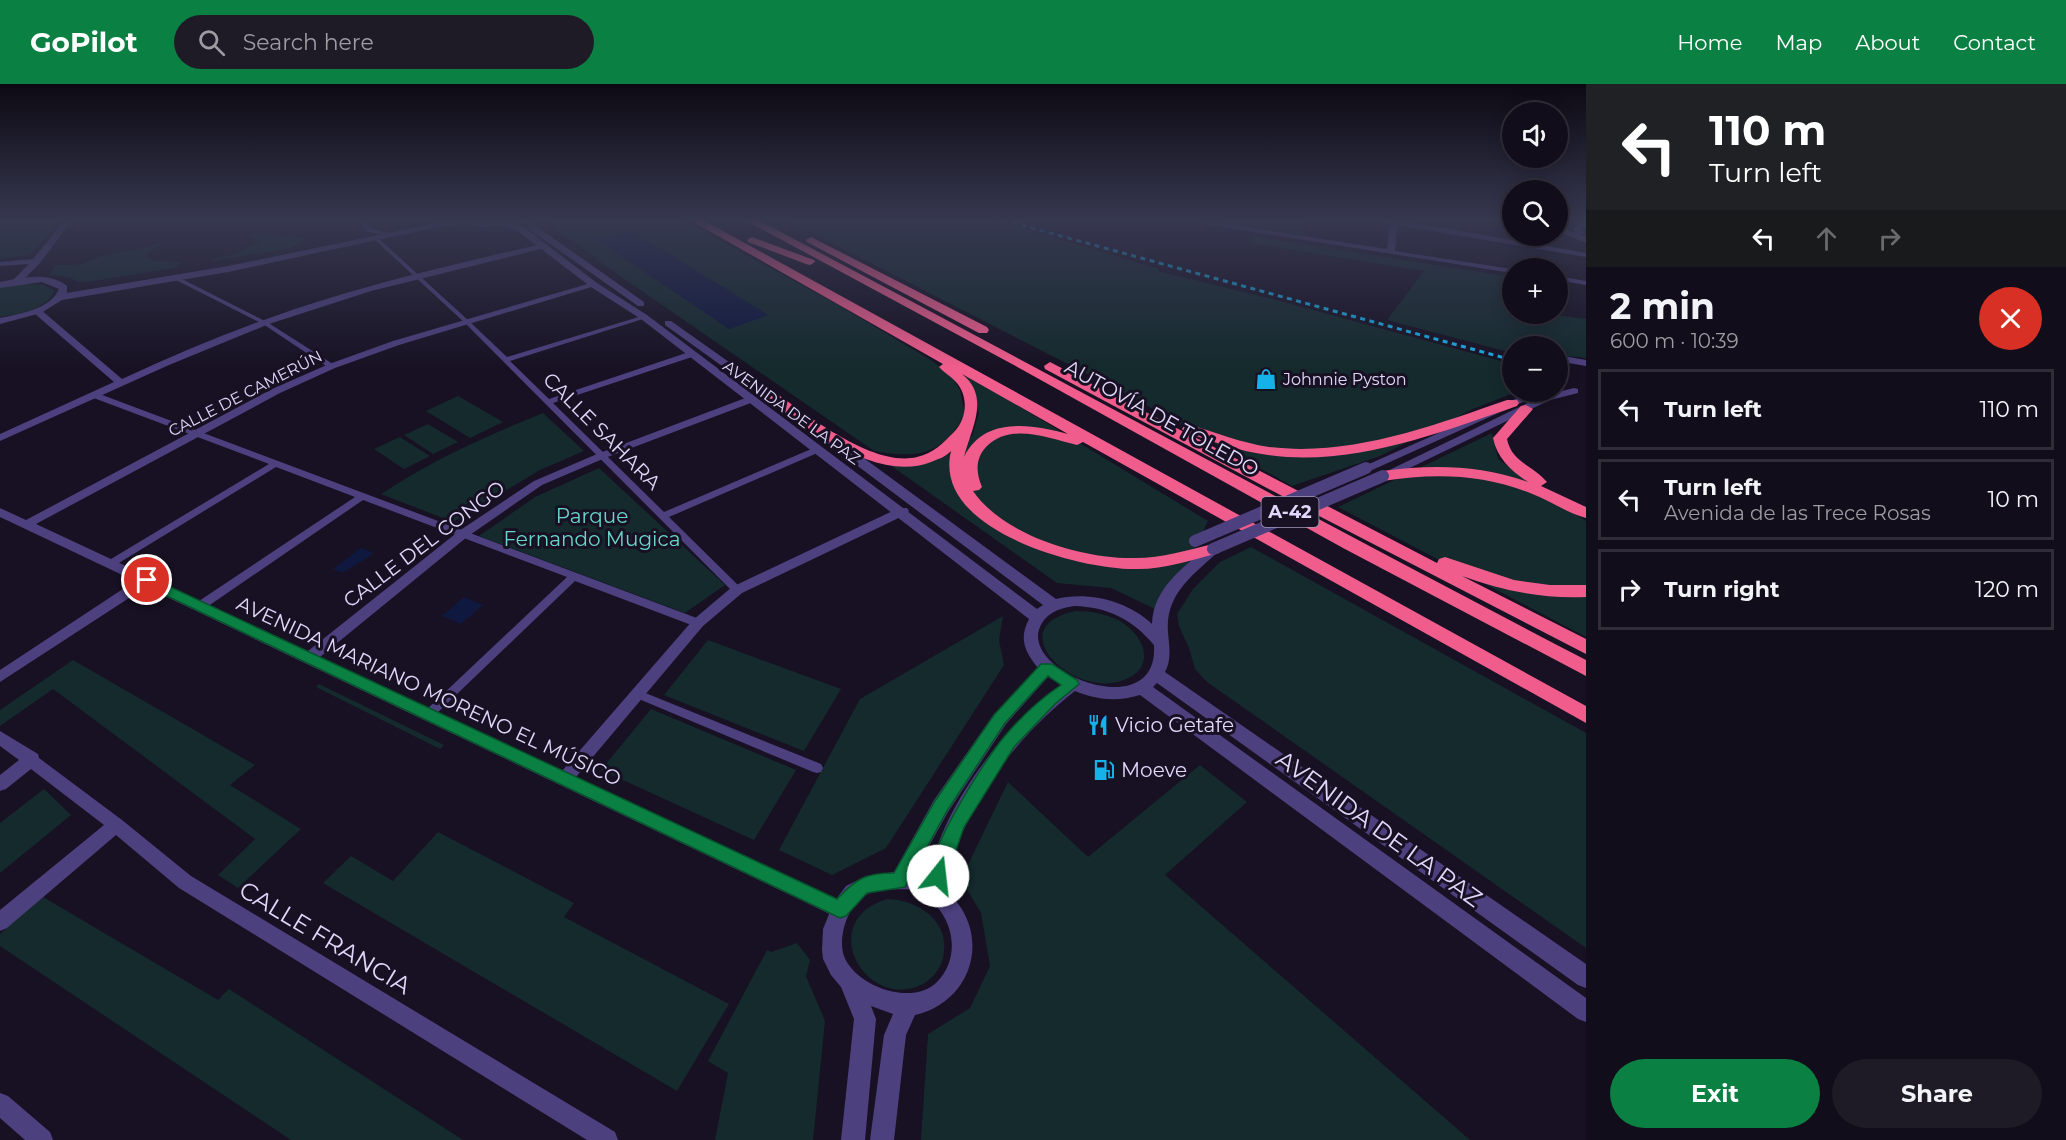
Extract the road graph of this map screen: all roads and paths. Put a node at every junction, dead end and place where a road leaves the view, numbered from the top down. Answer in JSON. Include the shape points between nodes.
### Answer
{"nodes":[{"id":1,"x":29,"y":269,"type":"edge"},
{"id":2,"x":41,"y":269,"type":"edge"},
{"id":3,"x":191,"y":269,"type":"edge"},
{"id":4,"x":218,"y":269,"type":"edge"},
{"id":5,"x":411,"y":269,"type":"edge"},
{"id":6,"x":445,"y":269,"type":"edge"},
{"id":7,"x":573,"y":269,"type":"edge"},
{"id":8,"x":589,"y":269,"type":"edge"},
{"id":9,"x":785,"y":269,"type":"edge"},
{"id":10,"x":827,"y":269,"type":"edge"},
{"id":11,"x":840,"y":269,"type":"edge"},
{"id":12,"x":868,"y":269,"type":"edge"},
{"id":13,"x":417,"y":276,"type":"junction"},
{"id":14,"x":176,"y":278,"type":"junction"},
{"id":15,"x":37,"y":280,"type":"junction"},
{"id":16,"x":1568,"y":280,"type":"edge"},
{"id":17,"x":15,"y":283,"type":"junction"},
{"id":18,"x":1586,"y":283,"type":"edge"},
{"id":19,"x":0,"y":285,"type":"edge"},
{"id":20,"x":594,"y":285,"type":"junction"},
{"id":21,"x":871,"y":286,"type":"junction"},
{"id":22,"x":63,"y":293,"type":"junction"},
{"id":23,"x":38,"y":311,"type":"junction"},
{"id":24,"x":644,"y":317,"type":"junction"},
{"id":25,"x":0,"y":321,"type":"edge"},
{"id":26,"x":467,"y":322,"type":"junction"},
{"id":27,"x":265,"y":323,"type":"junction"},
{"id":28,"x":892,"y":328,"type":"junction"},
{"id":29,"x":692,"y":354,"type":"junction"},
{"id":30,"x":1028,"y":354,"type":"junction"},
{"id":31,"x":505,"y":360,"type":"junction"},
{"id":32,"x":1568,"y":360,"type":"edge"},
{"id":33,"x":1586,"y":363,"type":"edge"},
{"id":34,"x":332,"y":366,"type":"junction"},
{"id":35,"x":121,"y":383,"type":"junction"},
{"id":36,"x":1580,"y":392,"type":"edge"},
{"id":37,"x":94,"y":395,"type":"junction"},
{"id":38,"x":759,"y":396,"type":"junction"},
{"id":39,"x":547,"y":402,"type":"junction"},
{"id":40,"x":1525,"y":402,"type":"edge"},
{"id":41,"x":1519,"y":406,"type":"junction"},
{"id":42,"x":969,"y":422,"type":"junction"},
{"id":43,"x":195,"y":434,"type":"junction"},
{"id":44,"x":0,"y":438,"type":"edge"},
{"id":45,"x":819,"y":449,"type":"junction"},
{"id":46,"x":601,"y":456,"type":"junction"},
{"id":47,"x":274,"y":464,"type":"junction"},
{"id":48,"x":1147,"y":471,"type":"junction"},
{"id":49,"x":1383,"y":476,"type":"junction"},
{"id":50,"x":362,"y":496,"type":"junction"},
{"id":51,"x":903,"y":511,"type":"junction"},
{"id":52,"x":0,"y":512,"type":"edge"},
{"id":53,"x":1586,"y":512,"type":"edge"},
{"id":54,"x":1329,"y":515,"type":"junction"},
{"id":55,"x":662,"y":516,"type":"junction"},
{"id":56,"x":26,"y":525,"type":"junction"},
{"id":57,"x":463,"y":534,"type":"junction"},
{"id":58,"x":1195,"y":541,"type":"joint"},
{"id":59,"x":1213,"y":549,"type":"junction"},
{"id":60,"x":110,"y":564,"type":"junction"},
{"id":61,"x":573,"y":576,"type":"junction"},
{"id":62,"x":147,"y":580,"type":"junction"},
{"id":63,"x":737,"y":590,"type":"junction"},
{"id":64,"x":1586,"y":591,"type":"edge"},
{"id":65,"x":1054,"y":605,"type":"junction"},
{"id":66,"x":200,"y":606,"type":"junction"},
{"id":67,"x":1037,"y":618,"type":"junction"},
{"id":68,"x":699,"y":623,"type":"junction"},
{"id":69,"x":1163,"y":646,"type":"junction"},
{"id":70,"x":1586,"y":647,"type":"edge"},
{"id":71,"x":309,"y":658,"type":"junction"},
{"id":72,"x":1047,"y":668,"type":"junction"},
{"id":73,"x":1586,"y":669,"type":"edge"},
{"id":74,"x":0,"y":677,"type":"edge"},
{"id":75,"x":1149,"y":681,"type":"junction"},
{"id":76,"x":1072,"y":684,"type":"junction"},
{"id":77,"x":638,"y":694,"type":"junction"},
{"id":78,"x":429,"y":714,"type":"junction"},
{"id":79,"x":1586,"y":715,"type":"edge"},
{"id":80,"x":0,"y":737,"type":"edge"},
{"id":81,"x":32,"y":759,"type":"junction"},
{"id":82,"x":817,"y":768,"type":"dead end"},
{"id":83,"x":565,"y":779,"type":"junction"},
{"id":84,"x":1,"y":782,"type":"edge"},
{"id":85,"x":116,"y":825,"type":"junction"},
{"id":86,"x":899,"y":881,"type":"junction"},
{"id":87,"x":935,"y":893,"type":"junction"},
{"id":88,"x":840,"y":910,"type":"junction"},
{"id":89,"x":0,"y":922,"type":"edge"},
{"id":90,"x":1586,"y":977,"type":"edge"},
{"id":91,"x":850,"y":981,"type":"junction"},
{"id":92,"x":908,"y":1005,"type":"junction"},
{"id":93,"x":1586,"y":1011,"type":"edge"},
{"id":94,"x":0,"y":1104,"type":"edge"},
{"id":95,"x":42,"y":1140,"type":"edge"},
{"id":96,"x":607,"y":1140,"type":"edge"},
{"id":97,"x":853,"y":1140,"type":"edge"},
{"id":98,"x":882,"y":1140,"type":"edge"}],
"edges":[{"from":1,"to":17,"type":"street"},
{"from":2,"to":15,"type":"street"},
{"from":3,"to":22,"type":"street"},
{"from":4,"to":14,"type":"street"},
{"from":5,"to":13,"type":"street","name":"CALLE SAHARA"},
{"from":6,"to":13,"type":"street"},
{"from":7,"to":20,"type":"street"},
{"from":8,"to":38,"type":"street","name":"AVENIDA DE LA PAZ"},
{"from":9,"to":28,"type":"highway"},
{"from":10,"to":21,"type":"highway"},
{"from":11,"to":21,"type":"highway","name":"AUTOVÍA DE TOLEDO","number":"A-42"},
{"from":12,"to":30,"type":"highway","name":"AUTOVÍA DE TOLEDO","number":"A-42"},
{"from":13,"to":26,"type":"street","name":"CALLE SAHARA"},
{"from":13,"to":27,"type":"street"},
{"from":14,"to":22,"type":"street"},
{"from":14,"to":27,"type":"street"},
{"from":15,"to":17,"type":"street"},
{"from":15,"to":22,"type":"street","via":[[56,283]]},
{"from":16,"to":18,"type":"street"},
{"from":17,"to":19,"type":"street"},
{"from":20,"to":24,"type":"street"},
{"from":20,"to":26,"type":"street","name":"CALLE DE CAMERÚN"},
{"from":21,"to":73,"type":"highway","name":"AUTOVÍA DE TOLEDO","number":"A-42"},
{"from":22,"to":23,"type":"street"},
{"from":23,"to":25,"type":"street"},
{"from":23,"to":35,"type":"street"},
{"from":24,"to":29,"type":"street"},
{"from":24,"to":31,"type":"street"},
{"from":26,"to":31,"type":"street","name":"CALLE SAHARA"},
{"from":26,"to":34,"type":"street","name":"CALLE DE CAMERÚN"},
{"from":27,"to":34,"type":"street"},
{"from":27,"to":35,"type":"street"},
{"from":28,"to":42,"type":"highway","via":[[960,379],[971,399]]},
{"from":28,"to":48,"type":"highway"},
{"from":29,"to":38,"type":"street"},
{"from":29,"to":39,"type":"street"},
{"from":30,"to":41,"type":"highway","via":[[1065,367],[1204,436],[1275,452],[1356,450]]},
{"from":30,"to":54,"type":"highway","name":"AUTOVÍA DE TOLEDO","number":"A-42"},
{"from":31,"to":39,"type":"street","name":"CALLE SAHARA"},
{"from":32,"to":33,"type":"street"},
{"from":34,"to":43,"type":"street","name":"CALLE DE CAMERÚN"},
{"from":35,"to":37,"type":"street"},
{"from":36,"to":41,"type":"street"},
{"from":37,"to":43,"type":"street"},
{"from":37,"to":44,"type":"street"},
{"from":38,"to":42,"type":"highway","via":[[853,450],[878,460],[928,458],[950,446]]},
{"from":38,"to":45,"type":"street"},
{"from":38,"to":46,"type":"street","name":"CALLE DEL CONGO"},
{"from":38,"to":65,"type":"street","name":"AVENIDA DE LA PAZ"},
{"from":39,"to":46,"type":"street","name":"CALLE SAHARA"},
{"from":40,"to":41,"type":"street"},
{"from":41,"to":49,"type":"street"},
{"from":41,"to":53,"type":"highway","via":[[1500,438],[1501,450],[1530,477]]},
{"from":41,"to":58,"type":"street","bridge":true},
{"from":42,"to":59,"type":"highway","via":[[957,457],[957,473],[971,500],[1009,531],[1060,552],[1136,564]]},
{"from":43,"to":47,"type":"street"},
{"from":43,"to":56,"type":"street","name":"CALLE DE CAMERÚN"},
{"from":45,"to":51,"type":"street"},
{"from":45,"to":55,"type":"street"},
{"from":46,"to":55,"type":"street","name":"CALLE SAHARA"},
{"from":46,"to":57,"type":"street","name":"CALLE DEL CONGO","via":[[538,483]]},
{"from":47,"to":50,"type":"street"},
{"from":47,"to":60,"type":"street"},
{"from":48,"to":58,"type":"highway","via":[[1082,442],[1028,430],[1005,431],[983,439],[971,458],[968,472],[984,504],[1014,525],[1055,543],[1146,555]]},
{"from":48,"to":79,"type":"highway"},
{"from":49,"to":53,"type":"highway","via":[[1412,470],[1482,472],[1514,480]]},
{"from":49,"to":59,"type":"street","bridge":true},
{"from":50,"to":57,"type":"street"},
{"from":50,"to":66,"type":"street"},
{"from":51,"to":63,"type":"street"},
{"from":51,"to":67,"type":"street"},
{"from":52,"to":56,"type":"street","name":"AVENIDA MARIANO MORENO EL MÚSICO"},
{"from":54,"to":64,"type":"highway","via":[[1500,582],[1531,590]]},
{"from":54,"to":70,"type":"highway","name":"AUTOVÍA DE TOLEDO","number":"A-42"},
{"from":55,"to":63,"type":"street","name":"CALLE SAHARA"},
{"from":56,"to":60,"type":"street","name":"AVENIDA MARIANO MORENO EL MÚSICO"},
{"from":57,"to":61,"type":"street"},
{"from":57,"to":71,"type":"street","name":"CALLE DEL CONGO"},
{"from":59,"to":69,"type":"street","via":[[1176,582],[1162,607]]},
{"from":60,"to":62,"type":"street","name":"AVENIDA MARIANO MORENO EL MÚSICO"},
{"from":61,"to":68,"type":"street"},
{"from":61,"to":78,"type":"street"},
{"from":62,"to":66,"type":"street","name":"AVENIDA MARIANO MORENO EL MÚSICO"},
{"from":62,"to":74,"type":"street"},
{"from":63,"to":68,"type":"street"},
{"from":65,"to":67,"type":"street"},
{"from":65,"to":69,"type":"street","via":[[1099,602],[1123,610],[1143,623]]},
{"from":66,"to":71,"type":"street","name":"AVENIDA MARIANO MORENO EL MÚSICO"},
{"from":67,"to":72,"type":"street","via":[[1031,633],[1034,651]]},
{"from":68,"to":77,"type":"street"},
{"from":69,"to":75,"type":"street","via":[[1162,660]]},
{"from":71,"to":78,"type":"street","name":"AVENIDA MARIANO MORENO EL MÚSICO"},
{"from":72,"to":76,"type":"street"},
{"from":72,"to":86,"type":"street","via":[[1000,719],[941,806]]},
{"from":75,"to":76,"type":"street","via":[[1121,693],[1096,692]]},
{"from":75,"to":90,"type":"street","name":"AVENIDA DE LA PAZ"},
{"from":75,"to":93,"type":"street","name":"AVENIDA DE LA PAZ"},
{"from":76,"to":87,"type":"street","via":[[1050,700],[1009,742],[957,823],[942,859]]},
{"from":77,"to":82,"type":"street"},
{"from":77,"to":83,"type":"street"},
{"from":78,"to":83,"type":"street","name":"AVENIDA MARIANO MORENO EL MÚSICO"},
{"from":80,"to":81,"type":"street","name":"CALLE FRANCIA"},
{"from":81,"to":84,"type":"street"},
{"from":81,"to":85,"type":"street","name":"CALLE FRANCIA"},
{"from":83,"to":88,"type":"street","name":"AVENIDA MARIANO MORENO EL MÚSICO"},
{"from":85,"to":89,"type":"street"},
{"from":85,"to":96,"type":"street","name":"CALLE FRANCIA","via":[[185,882]]},
{"from":86,"to":87,"type":"street","via":[[916,883]]},
{"from":86,"to":88,"type":"street","via":[[861,886]]},
{"from":87,"to":92,"type":"street","via":[[956,915],[962,947],[956,976],[932,999]]},
{"from":88,"to":91,"type":"street","via":[[833,933],[834,959]]},
{"from":91,"to":92,"type":"street","via":[[883,1000]]},
{"from":91,"to":97,"type":"street","via":[[865,1018]]},
{"from":92,"to":98,"type":"street","via":[[895,1035]]},
{"from":94,"to":95,"type":"street"}]}
